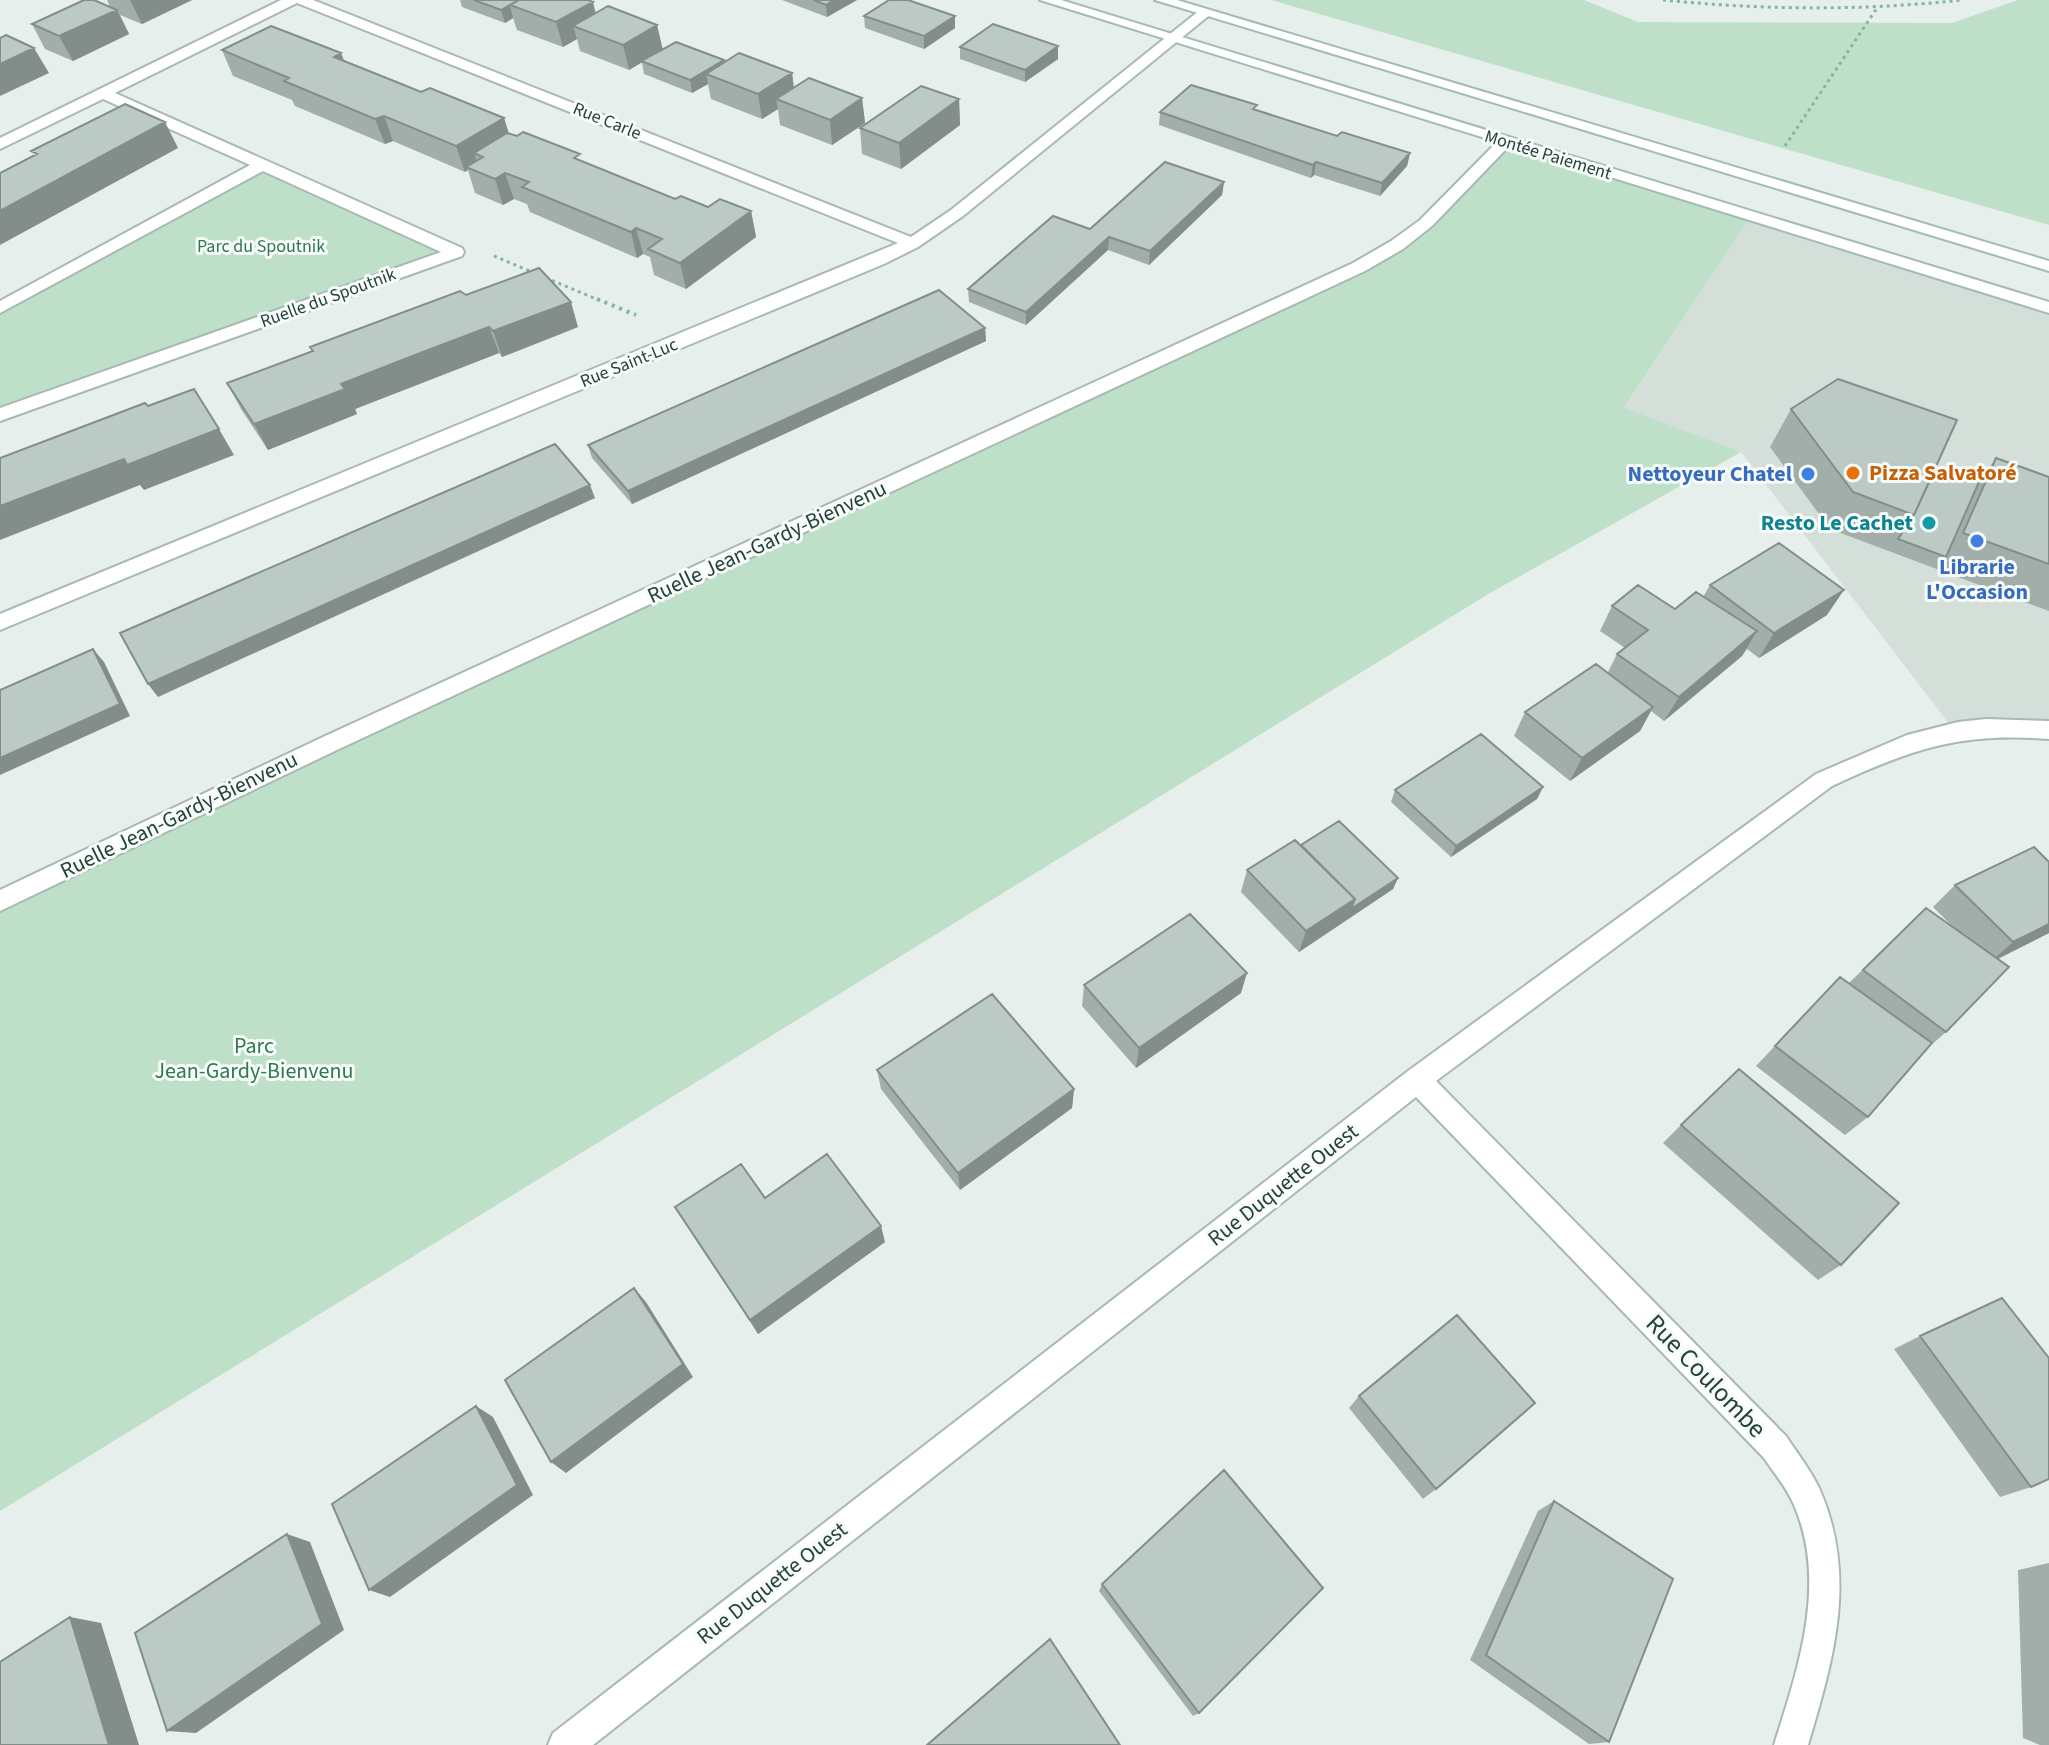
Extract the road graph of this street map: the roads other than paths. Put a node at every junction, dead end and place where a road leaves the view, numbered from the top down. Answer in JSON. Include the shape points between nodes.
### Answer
{"nodes":[{"id":1,"x":292,"y":0,"type":"edge"},
{"id":2,"x":301,"y":0,"type":"edge"},
{"id":3,"x":1047,"y":0,"type":"edge"},
{"id":4,"x":1162,"y":0,"type":"edge"},
{"id":5,"x":1205,"y":13,"type":"junction"},
{"id":6,"x":1173,"y":39,"type":"junction"},
{"id":7,"x":103,"y":93,"type":"junction"},
{"id":8,"x":1505,"y":142,"type":"junction"},
{"id":9,"x":0,"y":144,"type":"edge"},
{"id":10,"x":262,"y":165,"type":"junction"},
{"id":11,"x":912,"y":243,"type":"junction"},
{"id":12,"x":2049,"y":266,"type":"edge"},
{"id":13,"x":0,"y":308,"type":"edge"},
{"id":14,"x":2049,"y":308,"type":"edge"},
{"id":15,"x":0,"y":415,"type":"edge"},
{"id":16,"x":0,"y":622,"type":"edge"},
{"id":17,"x":2049,"y":730,"type":"edge"},
{"id":18,"x":0,"y":901,"type":"edge"},
{"id":19,"x":1417,"y":1080,"type":"junction"},
{"id":20,"x":565,"y":1745,"type":"edge"},
{"id":21,"x":1791,"y":1745,"type":"edge"}],
"edges":[{"from":1,"to":7,"type":"street"},
{"from":2,"to":11,"type":"street","name":"Rue Carle"},
{"from":3,"to":6,"type":"street","name":"Montée Paiement"},
{"from":4,"to":5,"type":"street","name":"Montée Paiement"},
{"from":5,"to":6,"type":"street","name":"Rue Saint-Luc"},
{"from":5,"to":12,"type":"street","name":"Montée Paiement"},
{"from":6,"to":8,"type":"street","name":"Montée Paiement"},
{"from":6,"to":11,"type":"street","name":"Rue Saint-Luc","via":[[957,213]]},
{"from":7,"to":9,"type":"street"},
{"from":7,"to":10,"type":"street"},
{"from":8,"to":14,"type":"street","name":"Montée Paiement"},
{"from":8,"to":18,"type":"street","name":"Ruelle Jean-Gardy-Bienvenu","via":[[1426,223],[1359,267]]},
{"from":10,"to":13,"type":"street"},
{"from":10,"to":15,"type":"street","name":"Ruelle du Spoutnik","via":[[456,252]]},
{"from":11,"to":16,"type":"street","name":"Rue Saint-Luc"},
{"from":17,"to":19,"type":"street","name":"Rue Duquette Ouest","via":[[1953,729],[1894,746],[1824,780]]},
{"from":19,"to":20,"type":"street","name":"Rue Duquette Ouest"},
{"from":19,"to":21,"type":"street","name":"Rue Coulombe","via":[[1775,1447],[1810,1503],[1825,1564],[1826,1616]]}]}
